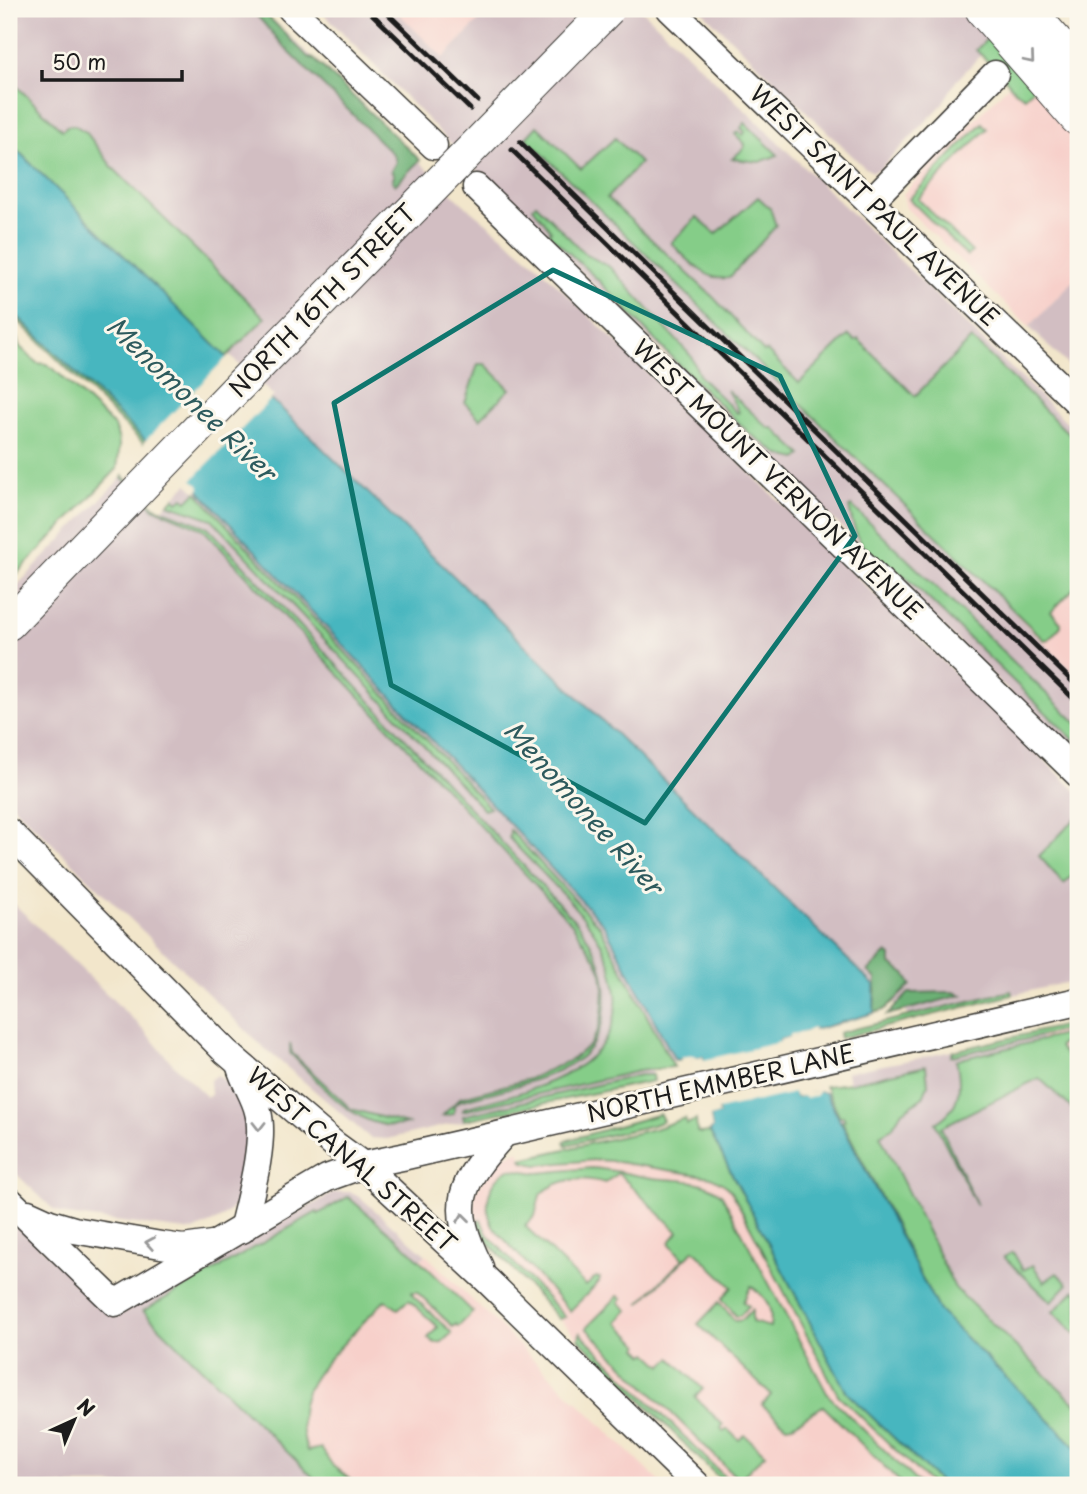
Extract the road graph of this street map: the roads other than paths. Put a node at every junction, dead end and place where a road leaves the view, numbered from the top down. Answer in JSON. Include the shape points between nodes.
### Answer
{"nodes":[{"id":1,"x":291,"y":9,"type":"edge"},
{"id":2,"x":609,"y":9,"type":"edge"},
{"id":3,"x":670,"y":9,"type":"edge"},
{"id":4,"x":984,"y":9,"type":"edge"},
{"id":5,"x":1025,"y":9,"type":"edge"},
{"id":6,"x":1049,"y":9,"type":"edge"},
{"id":7,"x":1078,"y":37,"type":"edge"},
{"id":8,"x":1078,"y":69,"type":"edge"},
{"id":9,"x":995,"y":74,"type":"dead end"},
{"id":10,"x":1078,"y":117,"type":"edge"},
{"id":11,"x":434,"y":146,"type":"dead end"},
{"id":12,"x":476,"y":187,"type":"dead end"},
{"id":13,"x":870,"y":202,"type":"junction"},
{"id":14,"x":1078,"y":403,"type":"edge"},
{"id":15,"x":9,"y":624,"type":"edge"},
{"id":16,"x":1078,"y":774,"type":"edge"},
{"id":17,"x":9,"y":832,"type":"edge"},
{"id":18,"x":1078,"y":1001,"type":"edge"},
{"id":19,"x":238,"y":1062,"type":"junction"},
{"id":20,"x":504,"y":1134,"type":"junction"},
{"id":21,"x":363,"y":1164,"type":"junction"},
{"id":22,"x":14,"y":1205,"type":"edge"},
{"id":23,"x":242,"y":1230,"type":"junction"},
{"id":24,"x":65,"y":1238,"type":"junction"},
{"id":25,"x":217,"y":1244,"type":"junction"},
{"id":26,"x":488,"y":1281,"type":"junction"},
{"id":27,"x":697,"y":1485,"type":"edge"}],
"edges":[{"from":1,"to":11,"type":"street"},
{"from":2,"to":15,"type":"main road","name":"NORTH 16TH STREET","bridge":true},
{"from":3,"to":13,"type":"street","name":"WEST SAINT PAUL AVENUE"},
{"from":4,"to":10,"type":"highway","one_way":true},
{"from":5,"to":8,"type":"highway"},
{"from":6,"to":7,"type":"highway"},
{"from":9,"to":13,"type":"street"},
{"from":12,"to":16,"type":"street","name":"WEST MOUNT VERNON AVENUE"},
{"from":13,"to":14,"type":"street","name":"WEST SAINT PAUL AVENUE"},
{"from":17,"to":19,"type":"street","name":"WEST CANAL STREET"},
{"from":18,"to":20,"type":"street","name":"NORTH EMMBER LANE"},
{"from":19,"to":21,"type":"street","name":"WEST CANAL STREET"},
{"from":19,"to":23,"type":"street","one_way":true,"via":[[259,1112],[259,1141]]},
{"from":20,"to":21,"type":"street","name":"NORTH EMMBER LANE"},
{"from":26,"to":20,"type":"street","one_way":true,"via":[[466,1236],[461,1206],[471,1174]]},
{"from":21,"to":23,"type":"street","name":"NORTH EMMBER LANE","via":[[327,1178]]},
{"from":21,"to":26,"type":"street","name":"WEST CANAL STREET"},
{"from":22,"to":24,"type":"street"},
{"from":23,"to":25,"type":"street","name":"NORTH EMMBER LANE"},
{"from":25,"to":24,"type":"street","one_way":true,"via":[[183,1248]]},
{"from":24,"to":25,"type":"street","name":"NORTH EMMBER LANE","via":[[115,1303]]},
{"from":26,"to":27,"type":"street","name":"WEST CANAL STREET"}]}
